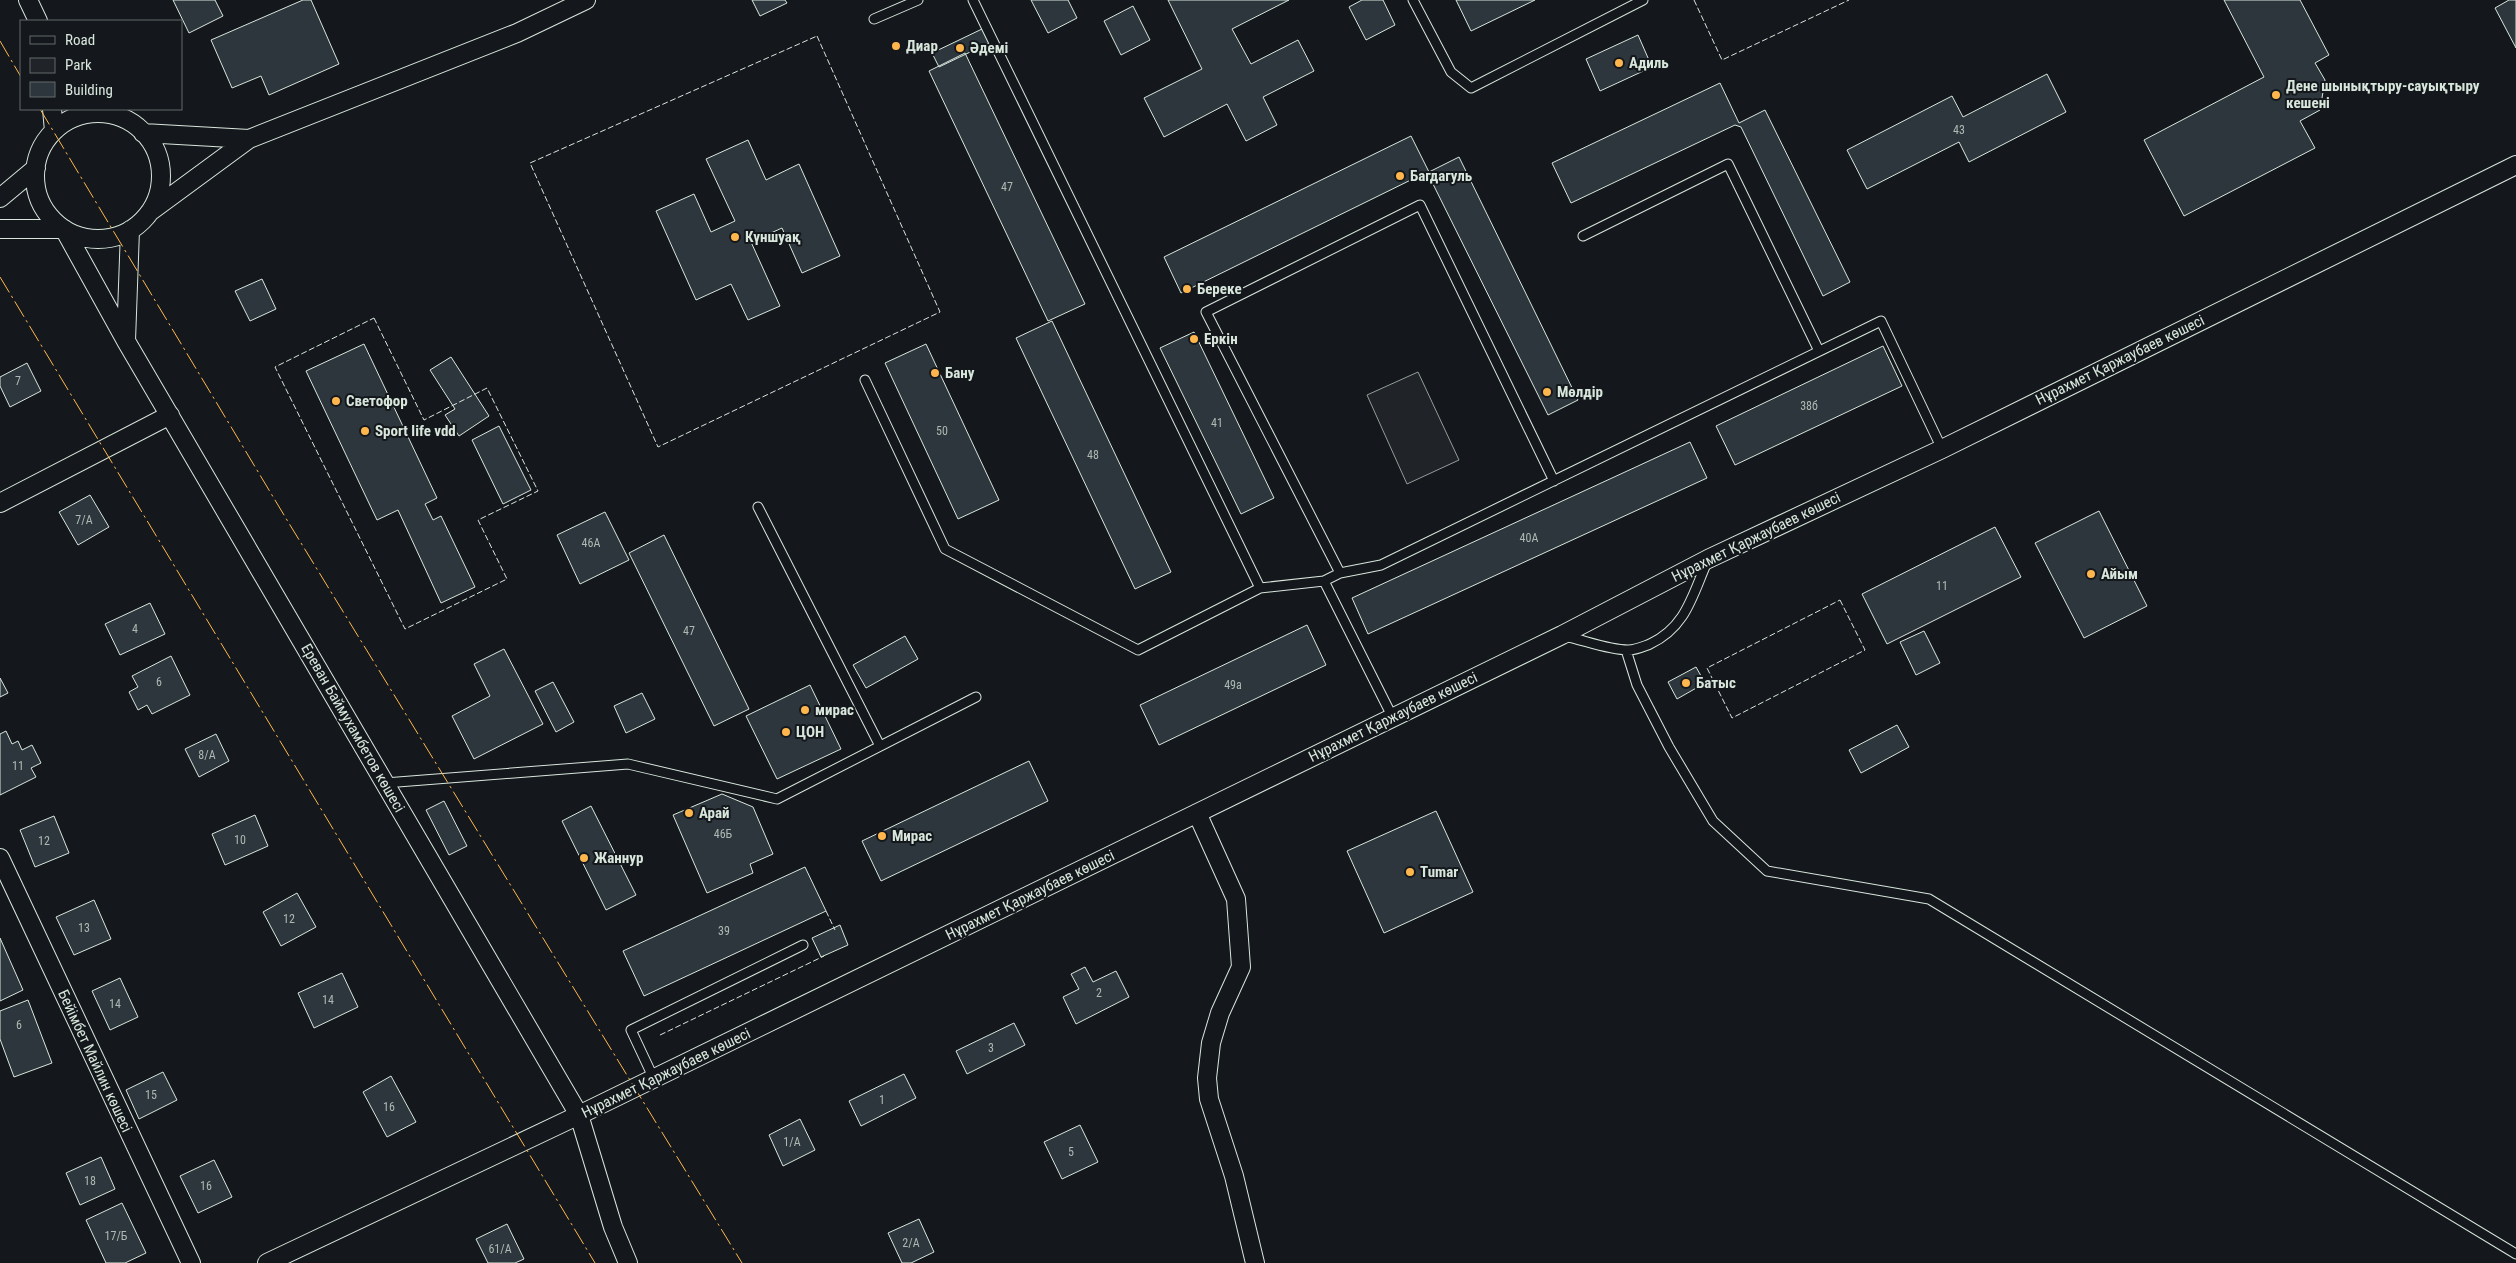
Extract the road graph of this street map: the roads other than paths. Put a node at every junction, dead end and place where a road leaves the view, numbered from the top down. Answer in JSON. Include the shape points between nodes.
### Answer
{"nodes":[{"id":1,"x":28,"y":0,"type":"edge"},
{"id":2,"x":586,"y":0,"type":"edge"},
{"id":3,"x":918,"y":0,"type":"edge"},
{"id":4,"x":973,"y":0,"type":"edge"},
{"id":5,"x":1413,"y":0,"type":"edge"},
{"id":6,"x":1644,"y":0,"type":"edge"},
{"id":7,"x":874,"y":19,"type":"dead end"},
{"id":8,"x":38,"y":20,"type":"edge"},
{"id":9,"x":52,"y":110,"type":"edge"},
{"id":10,"x":116,"y":113,"type":"edge"},
{"id":11,"x":54,"y":131,"type":"junction"},
{"id":12,"x":143,"y":133,"type":"junction"},
{"id":13,"x":249,"y":139,"type":"junction"},
{"id":14,"x":2516,"y":164,"type":"edge"},
{"id":15,"x":36,"y":168,"type":"junction"},
{"id":16,"x":0,"y":198,"type":"edge"},
{"id":17,"x":150,"y":211,"type":"junction"},
{"id":18,"x":0,"y":229,"type":"edge"},
{"id":19,"x":64,"y":229,"type":"junction"},
{"id":20,"x":130,"y":230,"type":"junction"},
{"id":21,"x":1583,"y":236,"type":"dead end"},
{"id":22,"x":126,"y":342,"type":"junction"},
{"id":23,"x":1819,"y":352,"type":"junction"},
{"id":24,"x":865,"y":380,"type":"dead end"},
{"id":25,"x":170,"y":415,"type":"junction"},
{"id":26,"x":1942,"y":449,"type":"junction"},
{"id":27,"x":1554,"y":481,"type":"junction"},
{"id":28,"x":0,"y":503,"type":"edge"},
{"id":29,"x":758,"y":507,"type":"dead end"},
{"id":30,"x":1708,"y":559,"type":"junction"},
{"id":31,"x":1340,"y":573,"type":"junction"},
{"id":32,"x":1324,"y":581,"type":"junction"},
{"id":33,"x":1260,"y":588,"type":"junction"},
{"id":34,"x":1562,"y":635,"type":"junction"},
{"id":35,"x":1626,"y":650,"type":"junction"},
{"id":36,"x":976,"y":697,"type":"dead end"},
{"id":37,"x":1393,"y":718,"type":"junction"},
{"id":38,"x":880,"y":746,"type":"junction"},
{"id":39,"x":385,"y":783,"type":"junction"},
{"id":40,"x":1197,"y":813,"type":"junction"},
{"id":41,"x":0,"y":858,"type":"edge"},
{"id":42,"x":803,"y":944,"type":"dead end"},
{"id":43,"x":654,"y":1079,"type":"junction"},
{"id":44,"x":580,"y":1116,"type":"junction"},
{"id":45,"x":2516,"y":1254,"type":"edge"},
{"id":46,"x":190,"y":1263,"type":"edge"},
{"id":47,"x":267,"y":1263,"type":"edge"},
{"id":48,"x":628,"y":1263,"type":"edge"},
{"id":49,"x":1255,"y":1263,"type":"edge"}],
"edges":[{"from":1,"to":8,"type":"street"},
{"from":2,"to":13,"type":"street","via":[[517,33]]},
{"from":3,"to":7,"type":"lane"},
{"from":4,"to":33,"type":"lane"},
{"from":5,"to":6,"type":"lane","via":[[1451,72],[1471,88]]},
{"from":9,"to":11,"type":"street"},
{"from":10,"to":11,"type":"street","via":[[85,115]]},
{"from":10,"to":12,"type":"street"},
{"from":11,"to":15,"type":"street","via":[[45,142]]},
{"from":12,"to":13,"type":"street"},
{"from":12,"to":17,"type":"street","via":[[158,157],[160,171],[160,185]]},
{"from":13,"to":17,"type":"street"},
{"from":14,"to":26,"type":"street","name":"Нұрахмет Қаржаубаев көшесі"},
{"from":15,"to":16,"type":"street"},
{"from":15,"to":19,"type":"street","via":[[35,182],[44,209]]},
{"from":17,"to":20,"type":"street"},
{"from":18,"to":19,"type":"street"},
{"from":19,"to":20,"type":"street","via":[[76,236],[104,239]]},
{"from":19,"to":22,"type":"street","name":"Ереван Баймухамбетов көшесі"},
{"from":20,"to":22,"type":"street"},
{"from":21,"to":23,"type":"lane","via":[[1728,164]]},
{"from":22,"to":25,"type":"street","name":"Ереван Баймухамбетов көшесі"},
{"from":23,"to":26,"type":"lane","via":[[1881,321]]},
{"from":23,"to":27,"type":"lane"},
{"from":24,"to":33,"type":"lane","via":[[945,549],[1138,650]]},
{"from":25,"to":28,"type":"street"},
{"from":25,"to":39,"type":"street","name":"Ереван Баймухамбетов көшесі"},
{"from":26,"to":30,"type":"street","name":"Нұрахмет Қаржаубаев көшесі"},
{"from":27,"to":31,"type":"lane","via":[[1381,565]]},
{"from":27,"to":31,"type":"lane","via":[[1420,205],[1206,312]]},
{"from":29,"to":38,"type":"lane"},
{"from":30,"to":34,"type":"street","name":"Нұрахмет Қаржаубаев көшесі"},
{"from":30,"to":35,"type":"lane","via":[[1682,620],[1675,628],[1639,649]]},
{"from":31,"to":32,"type":"lane"},
{"from":32,"to":33,"type":"lane"},
{"from":32,"to":37,"type":"lane"},
{"from":34,"to":35,"type":"lane"},
{"from":34,"to":37,"type":"street","name":"Нұрахмет Қаржаубаев көшесі"},
{"from":35,"to":45,"type":"lane","via":[[1638,685],[1669,747],[1713,821],[1767,871],[1929,899]]},
{"from":36,"to":38,"type":"lane"},
{"from":37,"to":40,"type":"street","name":"Нұрахмет Қаржаубаев көшесі"},
{"from":38,"to":39,"type":"lane","via":[[777,799],[628,764]]},
{"from":39,"to":44,"type":"street","name":"Ереван Баймухамбетов көшесі"},
{"from":40,"to":43,"type":"street","name":"Нұрахмет Қаржаубаев көшесі"},
{"from":40,"to":49,"type":"street","via":[[1236,899],[1241,967],[1220,1012],[1211,1043],[1207,1078],[1209,1099],[1234,1176]]},
{"from":41,"to":46,"type":"street","name":"Бейімбет Майлин көшесі"},
{"from":42,"to":43,"type":"lane","via":[[631,1030]]},
{"from":43,"to":44,"type":"street","name":"Нұрахмет Қаржаубаев көшесі"},
{"from":44,"to":47,"type":"street","name":"Нұрахмет Қаржаубаев көшесі"},
{"from":44,"to":48,"type":"street","name":"Ереван Баймухамбетов көшесі","via":[[613,1227]]}]}
